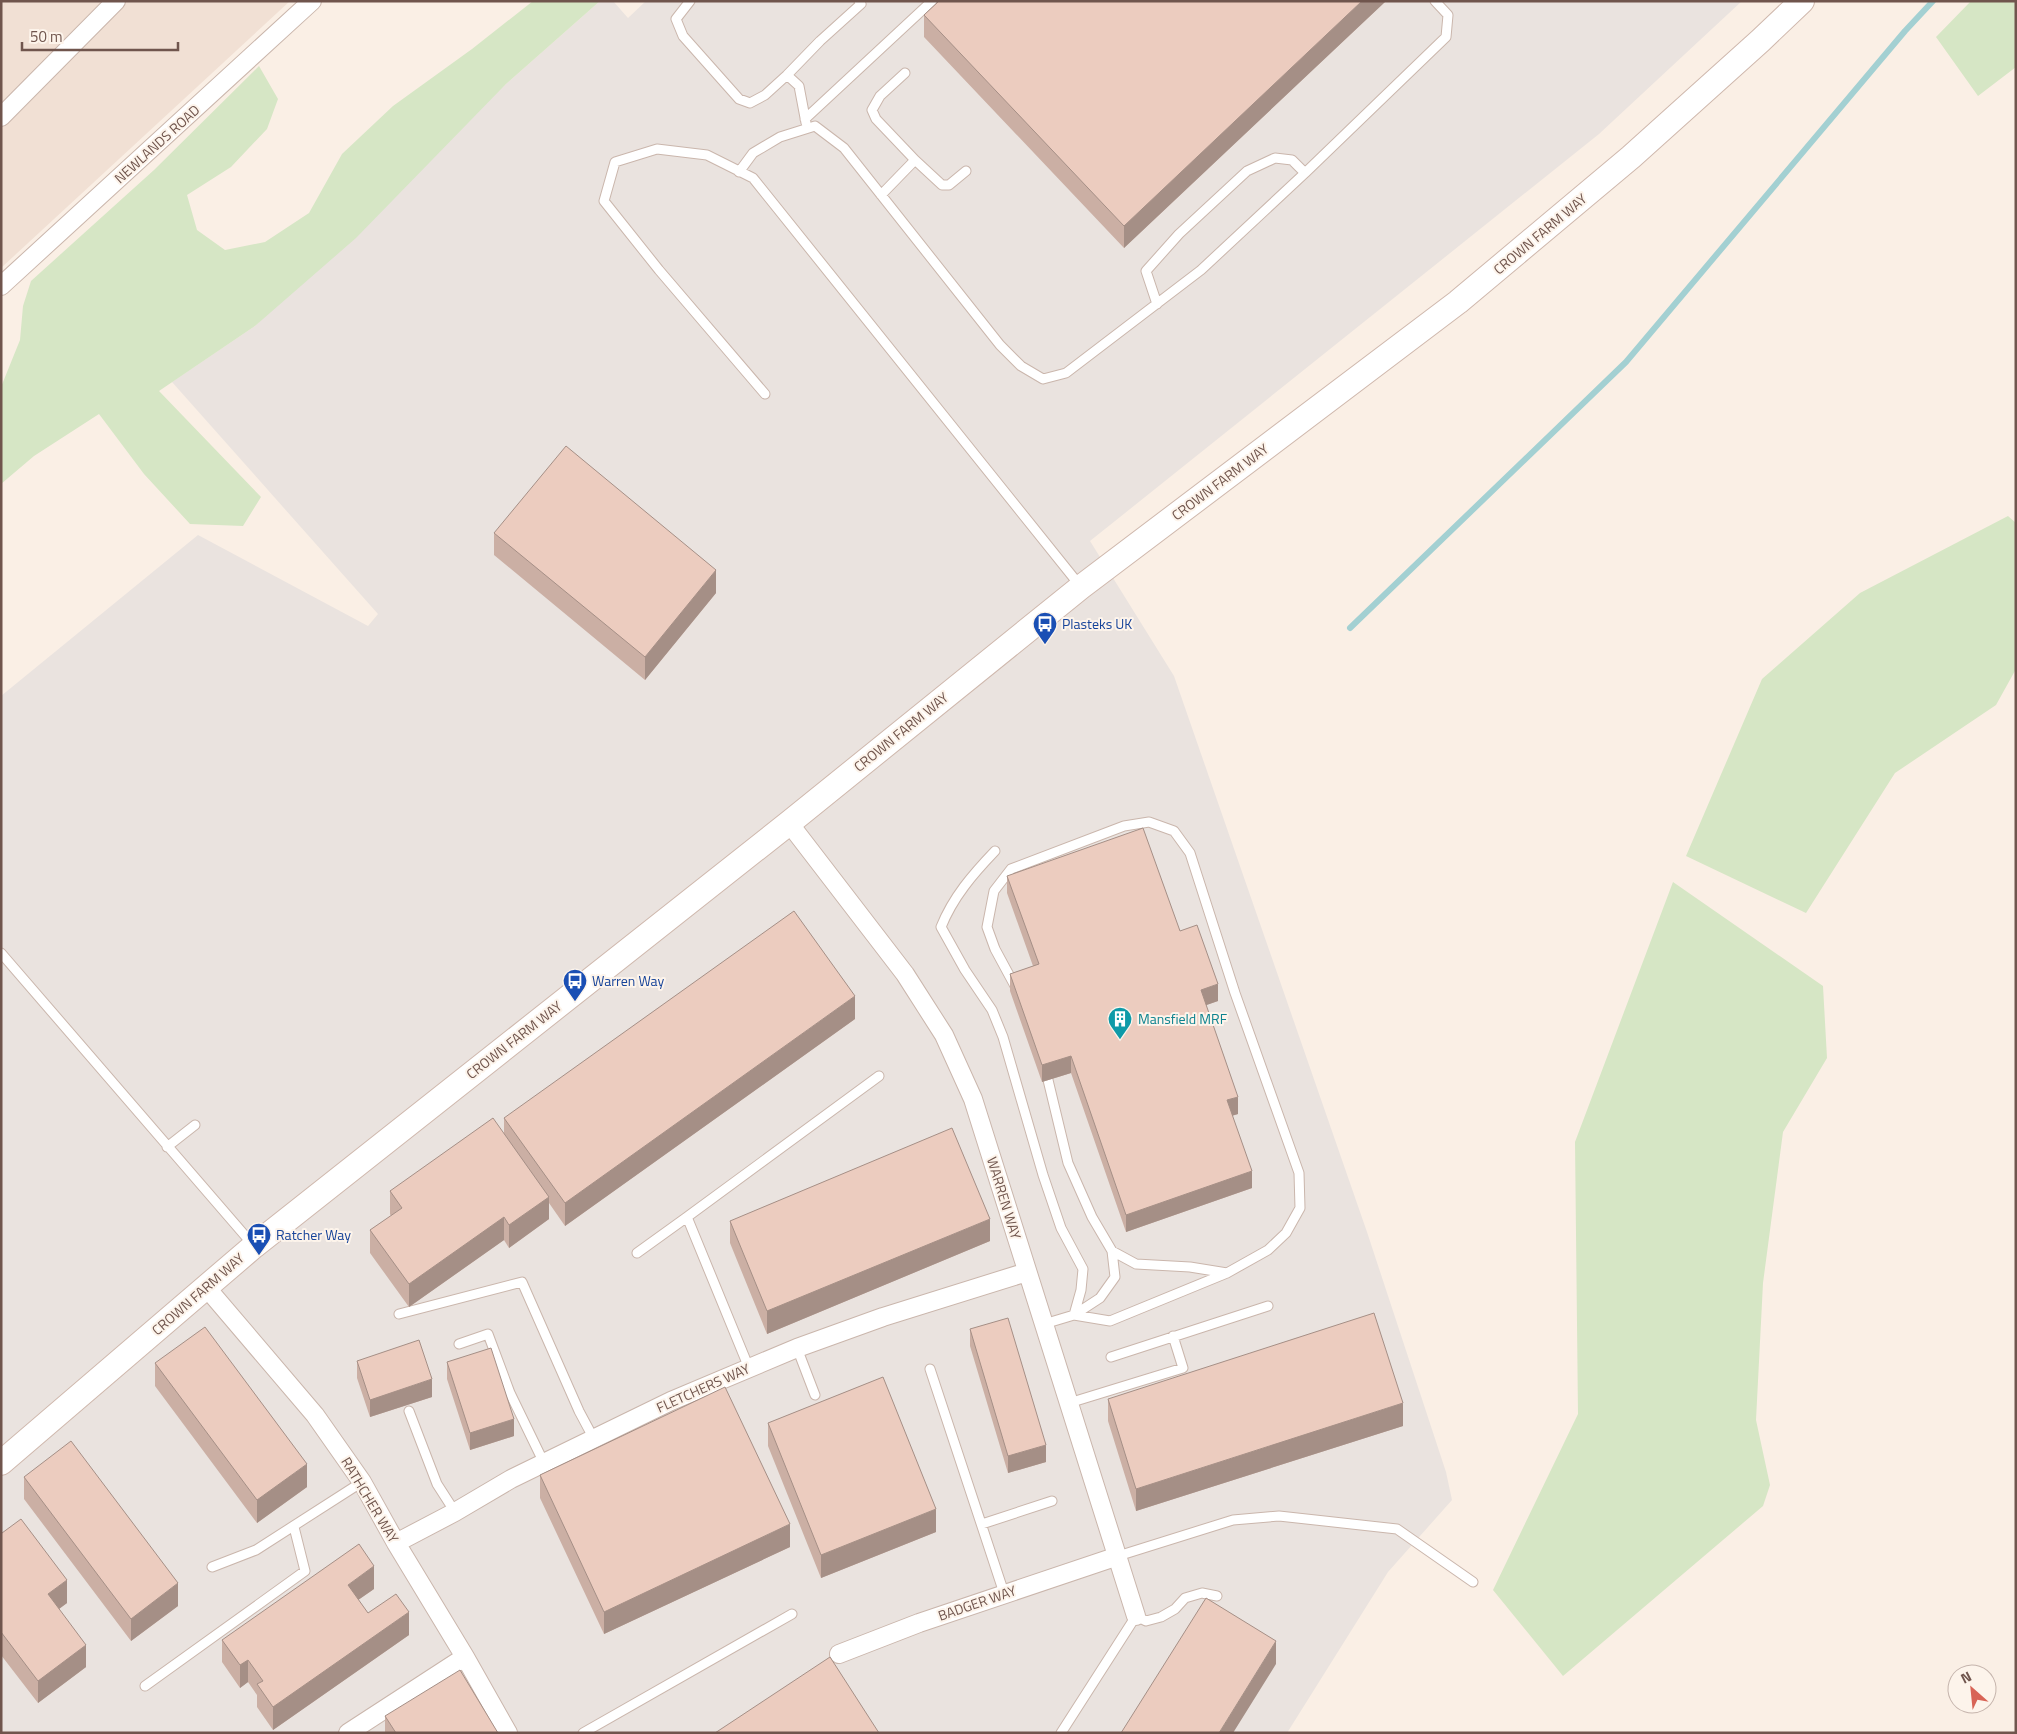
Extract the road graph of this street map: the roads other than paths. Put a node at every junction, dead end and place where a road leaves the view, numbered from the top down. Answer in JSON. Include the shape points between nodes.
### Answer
{"nodes":[{"id":1,"x":116,"y":1,"type":"edge"},
{"id":2,"x":312,"y":1,"type":"edge"},
{"id":3,"x":690,"y":1,"type":"edge"},
{"id":4,"x":859,"y":1,"type":"edge"},
{"id":5,"x":932,"y":1,"type":"edge"},
{"id":6,"x":1435,"y":1,"type":"edge"},
{"id":7,"x":1802,"y":1,"type":"edge"},
{"id":8,"x":905,"y":73,"type":"dead end"},
{"id":9,"x":788,"y":75,"type":"junction"},
{"id":10,"x":1,"y":117,"type":"edge"},
{"id":11,"x":805,"y":119,"type":"junction"},
{"id":12,"x":807,"y":128,"type":"junction"},
{"id":13,"x":916,"y":160,"type":"junction"},
{"id":14,"x":966,"y":171,"type":"dead end"},
{"id":15,"x":739,"y":172,"type":"junction"},
{"id":16,"x":1305,"y":173,"type":"junction"},
{"id":17,"x":881,"y":195,"type":"junction"},
{"id":18,"x":1,"y":286,"type":"edge"},
{"id":19,"x":1157,"y":304,"type":"junction"},
{"id":20,"x":765,"y":394,"type":"dead end"},
{"id":21,"x":1081,"y":587,"type":"junction"},
{"id":22,"x":788,"y":823,"type":"junction"},
{"id":23,"x":995,"y":851,"type":"dead end"},
{"id":24,"x":1,"y":953,"type":"edge"},
{"id":25,"x":1016,"y":989,"type":"edge"},
{"id":26,"x":879,"y":1076,"type":"dead end"},
{"id":27,"x":1048,"y":1080,"type":"edge"},
{"id":28,"x":195,"y":1125,"type":"dead end"},
{"id":29,"x":167,"y":1147,"type":"junction"},
{"id":30,"x":687,"y":1217,"type":"junction"},
{"id":31,"x":254,"y":1246,"type":"junction"},
{"id":32,"x":1112,"y":1251,"type":"junction"},
{"id":33,"x":637,"y":1253,"type":"dead end"},
{"id":34,"x":1028,"y":1272,"type":"junction"},
{"id":35,"x":1227,"y":1273,"type":"junction"},
{"id":36,"x":206,"y":1286,"type":"junction"},
{"id":37,"x":1268,"y":1306,"type":"dead end"},
{"id":38,"x":399,"y":1314,"type":"dead end"},
{"id":39,"x":1074,"y":1315,"type":"junction"},
{"id":40,"x":1044,"y":1324,"type":"junction"},
{"id":41,"x":1173,"y":1336,"type":"junction"},
{"id":42,"x":459,"y":1344,"type":"dead end"},
{"id":43,"x":797,"y":1348,"type":"junction"},
{"id":44,"x":1111,"y":1357,"type":"dead end"},
{"id":45,"x":749,"y":1368,"type":"junction"},
{"id":46,"x":930,"y":1370,"type":"dead end"},
{"id":47,"x":815,"y":1395,"type":"dead end"},
{"id":48,"x":1069,"y":1403,"type":"junction"},
{"id":49,"x":409,"y":1411,"type":"dead end"},
{"id":50,"x":594,"y":1439,"type":"junction"},
{"id":51,"x":1,"y":1463,"type":"edge"},
{"id":52,"x":544,"y":1463,"type":"junction"},
{"id":53,"x":362,"y":1482,"type":"junction"},
{"id":54,"x":1052,"y":1501,"type":"dead end"},
{"id":55,"x":455,"y":1512,"type":"junction"},
{"id":56,"x":982,"y":1524,"type":"junction"},
{"id":57,"x":294,"y":1527,"type":"junction"},
{"id":58,"x":396,"y":1543,"type":"junction"},
{"id":59,"x":1118,"y":1556,"type":"junction"},
{"id":60,"x":212,"y":1567,"type":"dead end"},
{"id":61,"x":1473,"y":1582,"type":"dead end"},
{"id":62,"x":1004,"y":1593,"type":"junction"},
{"id":63,"x":1217,"y":1596,"type":"dead end"},
{"id":64,"x":792,"y":1614,"type":"dead end"},
{"id":65,"x":1136,"y":1616,"type":"junction"},
{"id":66,"x":838,"y":1654,"type":"dead end"},
{"id":67,"x":466,"y":1657,"type":"junction"},
{"id":68,"x":145,"y":1686,"type":"dead end"},
{"id":69,"x":348,"y":1733,"type":"edge"},
{"id":70,"x":508,"y":1733,"type":"edge"},
{"id":71,"x":583,"y":1733,"type":"edge"},
{"id":72,"x":1061,"y":1733,"type":"edge"}],
"edges":[{"from":1,"to":10,"type":"street"},
{"from":2,"to":18,"type":"street","name":"NEWLANDS ROAD"},
{"from":3,"to":9,"type":"lane","via":[[676,19],[683,36],[739,99],[750,103],[765,96]]},
{"from":4,"to":9,"type":"lane","via":[[861,4]]},
{"from":5,"to":11,"type":"lane"},
{"from":6,"to":16,"type":"lane","via":[[1448,15],[1446,37]]},
{"from":7,"to":21,"type":"street","name":"CROWN FARM WAY","via":[[1631,157],[1458,302]]},
{"from":8,"to":13,"type":"lane","via":[[880,96],[872,110],[876,119]]},
{"from":9,"to":11,"type":"lane","via":[[799,86]]},
{"from":11,"to":12,"type":"lane"},
{"from":12,"to":15,"type":"lane","via":[[780,137],[753,153]]},
{"from":12,"to":17,"type":"lane","via":[[815,126],[844,148]]},
{"from":13,"to":14,"type":"lane","via":[[942,185],[949,185]]},
{"from":13,"to":17,"type":"lane"},
{"from":15,"to":20,"type":"lane","via":[[707,155],[657,148],[615,162],[604,201]]},
{"from":15,"to":21,"type":"lane","via":[[752,178]]},
{"from":16,"to":19,"type":"lane","via":[[1201,270]]},
{"from":16,"to":19,"type":"lane","via":[[1292,160],[1275,158],[1247,171],[1179,234],[1146,271]]},
{"from":17,"to":19,"type":"lane","via":[[1000,345],[1021,366],[1043,379],[1066,373]]},
{"from":21,"to":22,"type":"street","name":"CROWN FARM WAY"},
{"from":22,"to":31,"type":"street","name":"CROWN FARM WAY"},
{"from":22,"to":34,"type":"street","name":"WARREN WAY","via":[[905,974],[944,1035],[973,1099]]},
{"from":23,"to":39,"type":"lane","via":[[970,877],[940,927],[992,1010],[1004,1038],[1061,1228],[1083,1269]]},
{"from":24,"to":29,"type":"lane"},
{"from":25,"to":35,"type":"lane","via":[[987,927],[994,891],[1011,869],[1124,826],[1149,822],[1174,831],[1190,853],[1235,993],[1299,1173],[1300,1208],[1286,1233],[1268,1250]]},
{"from":26,"to":30,"type":"lane"},
{"from":27,"to":32,"type":"lane","via":[[1068,1164],[1092,1218]]},
{"from":28,"to":29,"type":"lane"},
{"from":29,"to":31,"type":"lane"},
{"from":30,"to":33,"type":"lane"},
{"from":30,"to":45,"type":"lane"},
{"from":31,"to":36,"type":"street","name":"CROWN FARM WAY"},
{"from":32,"to":35,"type":"lane","via":[[1136,1264]]},
{"from":32,"to":39,"type":"lane","via":[[1115,1277],[1100,1298]]},
{"from":34,"to":40,"type":"street","name":"WARREN WAY"},
{"from":34,"to":43,"type":"street","name":"FLETCHERS WAY","via":[[883,1317]]},
{"from":35,"to":39,"type":"lane","via":[[1110,1321]]},
{"from":36,"to":51,"type":"street","name":"CROWN FARM WAY"},
{"from":36,"to":53,"type":"street","name":"RATHCHER WAY","via":[[315,1414]]},
{"from":37,"to":41,"type":"lane"},
{"from":38,"to":50,"type":"lane","via":[[522,1282]]},
{"from":39,"to":40,"type":"lane"},
{"from":40,"to":48,"type":"street","name":"WARREN WAY"},
{"from":41,"to":44,"type":"lane"},
{"from":41,"to":48,"type":"lane","via":[[1183,1368]]},
{"from":42,"to":52,"type":"lane","via":[[488,1334],[510,1393]]},
{"from":43,"to":45,"type":"street","name":"FLETCHERS WAY"},
{"from":43,"to":47,"type":"lane"},
{"from":45,"to":50,"type":"street","name":"FLETCHERS WAY"},
{"from":46,"to":56,"type":"lane"},
{"from":48,"to":59,"type":"street","name":"WARREN WAY"},
{"from":49,"to":55,"type":"lane","via":[[437,1484]]},
{"from":50,"to":52,"type":"street","name":"FLETCHERS WAY"},
{"from":52,"to":55,"type":"street","name":"FLETCHERS WAY"},
{"from":53,"to":57,"type":"lane"},
{"from":53,"to":58,"type":"street","name":"RATHCHER WAY"},
{"from":54,"to":56,"type":"lane"},
{"from":55,"to":58,"type":"street","name":"FLETCHERS WAY"},
{"from":56,"to":62,"type":"lane"},
{"from":57,"to":60,"type":"lane","via":[[256,1550]]},
{"from":57,"to":68,"type":"lane","via":[[305,1571]]},
{"from":58,"to":67,"type":"street","name":"RATHCHER WAY"},
{"from":59,"to":61,"type":"lane","via":[[1233,1520],[1279,1516],[1397,1529]]},
{"from":59,"to":62,"type":"street","name":"BADGER WAY"},
{"from":59,"to":65,"type":"street","name":"WARREN WAY"},
{"from":62,"to":66,"type":"street","name":"BADGER WAY"},
{"from":63,"to":65,"type":"lane","via":[[1202,1592],[1184,1598],[1175,1609],[1146,1622]]},
{"from":64,"to":71,"type":"lane"},
{"from":65,"to":72,"type":"lane"},
{"from":67,"to":69,"type":"street"},
{"from":67,"to":70,"type":"street","name":"RATHCHER WAY"}]}
